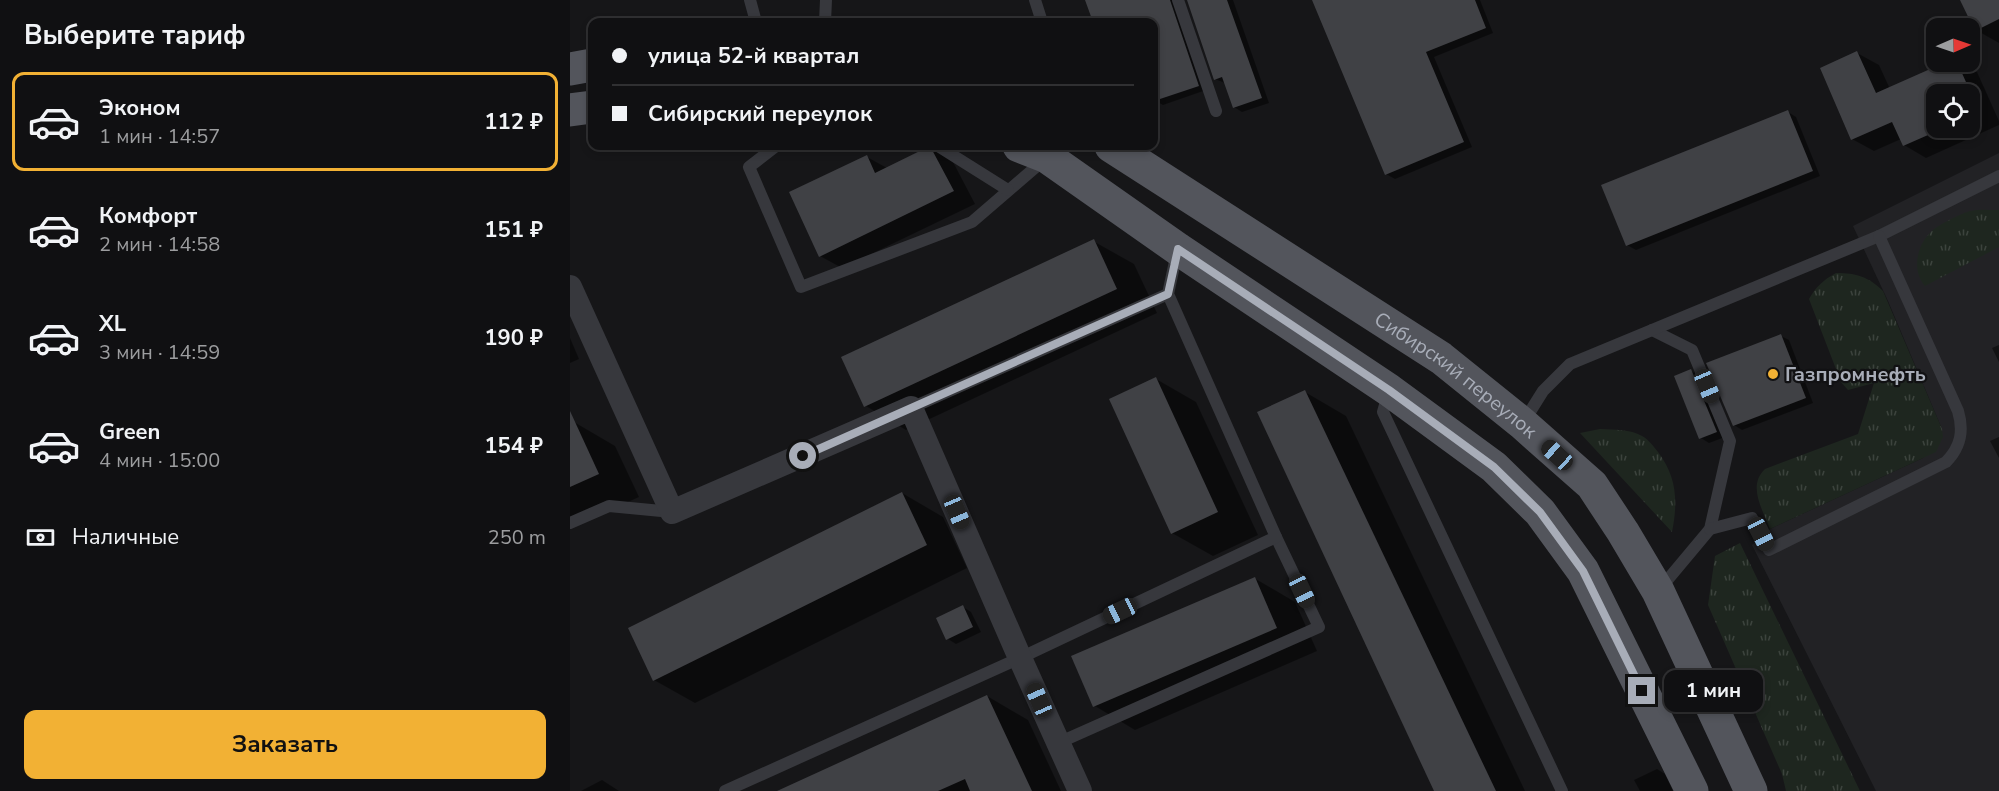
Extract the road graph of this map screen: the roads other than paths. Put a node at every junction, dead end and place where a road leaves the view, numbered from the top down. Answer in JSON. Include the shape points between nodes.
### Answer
{"nodes":[{"id":1,"x":750,"y":0,"type":"edge"},
{"id":2,"x":826,"y":0,"type":"edge"},
{"id":3,"x":1035,"y":0,"type":"edge"},
{"id":4,"x":1178,"y":0,"type":"edge"},
{"id":5,"x":755,"y":18,"type":"edge"},
{"id":6,"x":825,"y":18,"type":"edge"},
{"id":7,"x":1041,"y":18,"type":"edge"},
{"id":8,"x":588,"y":66,"type":"edge"},
{"id":9,"x":570,"y":69,"type":"edge"},
{"id":10,"x":588,"y":108,"type":"edge"},
{"id":11,"x":570,"y":110,"type":"edge"},
{"id":12,"x":1216,"y":111,"type":"dead end"},
{"id":13,"x":771,"y":150,"type":"edge"},
{"id":14,"x":944,"y":150,"type":"edge"},
{"id":15,"x":1040,"y":150,"type":"edge"},
{"id":16,"x":1117,"y":150,"type":"edge"},
{"id":17,"x":1999,"y":176,"type":"edge"},
{"id":18,"x":1008,"y":190,"type":"junction"},
{"id":19,"x":1879,"y":236,"type":"junction"},
{"id":20,"x":1178,"y":249,"type":"junction"},
{"id":21,"x":571,"y":292,"type":"edge"},
{"id":22,"x":1168,"y":294,"type":"junction"},
{"id":23,"x":1652,"y":330,"type":"junction"},
{"id":24,"x":1389,"y":390,"type":"junction"},
{"id":25,"x":911,"y":408,"type":"junction"},
{"id":26,"x":1523,"y":424,"type":"junction"},
{"id":27,"x":1494,"y":467,"type":"junction"},
{"id":28,"x":672,"y":512,"type":"junction"},
{"id":29,"x":570,"y":523,"type":"edge"},
{"id":30,"x":1710,"y":529,"type":"junction"},
{"id":31,"x":1276,"y":537,"type":"junction"},
{"id":32,"x":1658,"y":591,"type":"junction"},
{"id":33,"x":1020,"y":658,"type":"junction"},
{"id":34,"x":1058,"y":743,"type":"junction"},
{"id":35,"x":725,"y":791,"type":"edge"},
{"id":36,"x":1080,"y":791,"type":"edge"},
{"id":37,"x":1562,"y":791,"type":"edge"},
{"id":38,"x":1692,"y":791,"type":"edge"},
{"id":39,"x":1751,"y":791,"type":"edge"}],
"edges":[{"from":1,"to":5,"type":"lane"},
{"from":2,"to":6,"type":"lane"},
{"from":3,"to":7,"type":"lane"},
{"from":4,"to":12,"type":"lane"},
{"from":8,"to":9,"type":"main road"},
{"from":10,"to":11,"type":"main road"},
{"from":13,"to":18,"type":"lane","via":[[749,167],[801,286],[972,222]]},
{"from":14,"to":18,"type":"lane"},
{"from":15,"to":18,"type":"lane"},
{"from":15,"to":20,"type":"main road"},
{"from":16,"to":26,"type":"main road","name":"Сибирский переулок","via":[[1440,358]]},
{"from":17,"to":19,"type":"lane"},
{"from":19,"to":23,"type":"lane"},
{"from":19,"to":30,"type":"lane","via":[[1958,411],[1962,429],[1958,447],[1946,462],[1768,550],[1752,518]]},
{"from":20,"to":22,"type":"lane"},
{"from":20,"to":24,"type":"main road"},
{"from":21,"to":28,"type":"street"},
{"from":22,"to":25,"type":"lane"},
{"from":22,"to":31,"type":"lane"},
{"from":23,"to":26,"type":"lane","via":[[1570,364],[1543,391]]},
{"from":23,"to":30,"type":"lane","via":[[1692,350],[1730,441]]},
{"from":24,"to":27,"type":"main road"},
{"from":24,"to":37,"type":"lane","via":[[1383,412]]},
{"from":25,"to":28,"type":"street"},
{"from":25,"to":33,"type":"street"},
{"from":26,"to":27,"type":"main road"},
{"from":26,"to":32,"type":"main road","name":"Сибирский переулок","via":[[1592,485]]},
{"from":27,"to":38,"type":"main road","via":[[1540,512],[1583,571]]},
{"from":28,"to":29,"type":"lane","via":[[609,506]]},
{"from":30,"to":32,"type":"lane"},
{"from":31,"to":33,"type":"lane"},
{"from":31,"to":34,"type":"lane","via":[[1319,627]]},
{"from":32,"to":39,"type":"main road","name":"Сибирский переулок"},
{"from":33,"to":34,"type":"street"},
{"from":33,"to":35,"type":"lane"},
{"from":34,"to":36,"type":"street"}]}
